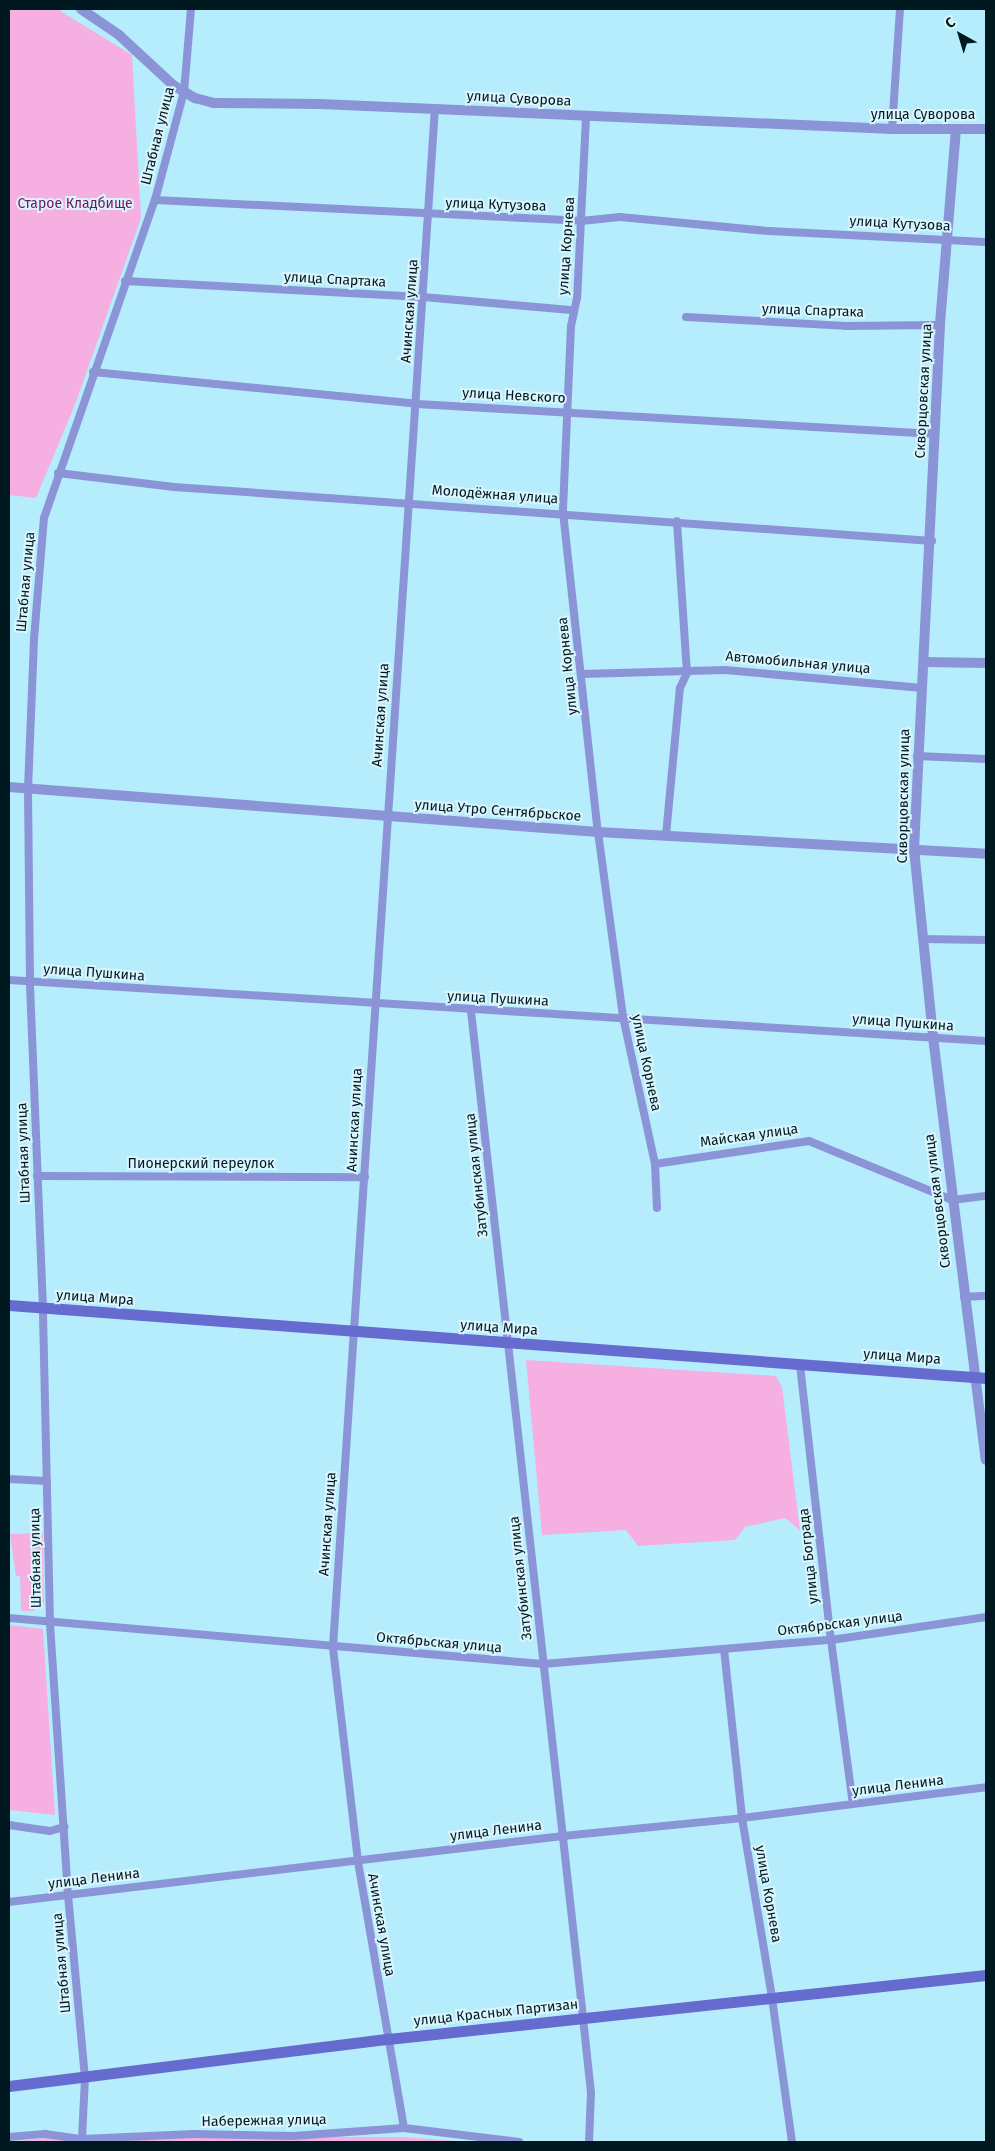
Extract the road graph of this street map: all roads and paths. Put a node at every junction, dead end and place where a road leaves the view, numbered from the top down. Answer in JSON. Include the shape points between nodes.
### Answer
{"nodes":[{"id":1,"x":82,"y":9,"type":"edge"},
{"id":2,"x":191,"y":9,"type":"edge"},
{"id":3,"x":900,"y":9,"type":"edge"},
{"id":4,"x":184,"y":92,"type":"junction"},
{"id":5,"x":435,"y":108,"type":"junction"},
{"id":6,"x":586,"y":117,"type":"junction"},
{"id":7,"x":892,"y":129,"type":"junction"},
{"id":8,"x":956,"y":129,"type":"junction"},
{"id":9,"x":986,"y":129,"type":"edge"},
{"id":10,"x":155,"y":200,"type":"junction"},
{"id":11,"x":429,"y":214,"type":"junction"},
{"id":12,"x":581,"y":221,"type":"junction"},
{"id":13,"x":947,"y":239,"type":"junction"},
{"id":14,"x":986,"y":242,"type":"edge"},
{"id":15,"x":125,"y":281,"type":"junction"},
{"id":16,"x":423,"y":297,"type":"junction"},
{"id":17,"x":573,"y":310,"type":"junction"},
{"id":18,"x":686,"y":317,"type":"dead end"},
{"id":19,"x":940,"y":325,"type":"junction"},
{"id":20,"x":93,"y":372,"type":"junction"},
{"id":21,"x":417,"y":404,"type":"junction"},
{"id":22,"x":570,"y":411,"type":"junction"},
{"id":23,"x":935,"y":434,"type":"junction"},
{"id":24,"x":58,"y":473,"type":"junction"},
{"id":25,"x":410,"y":501,"type":"junction"},
{"id":26,"x":563,"y":512,"type":"junction"},
{"id":27,"x":677,"y":521,"type":"junction"},
{"id":28,"x":932,"y":541,"type":"junction"},
{"id":29,"x":924,"y":662,"type":"junction"},
{"id":30,"x":986,"y":663,"type":"edge"},
{"id":31,"x":687,"y":673,"type":"junction"},
{"id":32,"x":582,"y":674,"type":"junction"},
{"id":33,"x":922,"y":688,"type":"junction"},
{"id":34,"x":917,"y":756,"type":"junction"},
{"id":35,"x":986,"y":759,"type":"edge"},
{"id":36,"x":9,"y":787,"type":"edge"},
{"id":37,"x":28,"y":788,"type":"junction"},
{"id":38,"x":386,"y":816,"type":"junction"},
{"id":39,"x":598,"y":832,"type":"junction"},
{"id":40,"x":666,"y":835,"type":"junction"},
{"id":41,"x":914,"y":849,"type":"junction"},
{"id":42,"x":986,"y":854,"type":"edge"},
{"id":43,"x":923,"y":939,"type":"junction"},
{"id":44,"x":986,"y":940,"type":"edge"},
{"id":45,"x":9,"y":980,"type":"edge"},
{"id":46,"x":30,"y":981,"type":"junction"},
{"id":47,"x":374,"y":1003,"type":"junction"},
{"id":48,"x":471,"y":1011,"type":"junction"},
{"id":49,"x":623,"y":1017,"type":"junction"},
{"id":50,"x":933,"y":1037,"type":"junction"},
{"id":51,"x":986,"y":1041,"type":"edge"},
{"id":52,"x":655,"y":1164,"type":"junction"},
{"id":53,"x":37,"y":1176,"type":"junction"},
{"id":54,"x":365,"y":1177,"type":"junction"},
{"id":55,"x":986,"y":1196,"type":"edge"},
{"id":56,"x":952,"y":1200,"type":"junction"},
{"id":57,"x":657,"y":1208,"type":"dead end"},
{"id":58,"x":986,"y":1296,"type":"edge"},
{"id":59,"x":964,"y":1297,"type":"junction"},
{"id":60,"x":9,"y":1305,"type":"edge"},
{"id":61,"x":43,"y":1309,"type":"junction"},
{"id":62,"x":353,"y":1331,"type":"junction"},
{"id":63,"x":508,"y":1344,"type":"junction"},
{"id":64,"x":800,"y":1365,"type":"junction"},
{"id":65,"x":981,"y":1378,"type":"edge"},
{"id":66,"x":986,"y":1460,"type":"edge"},
{"id":67,"x":9,"y":1479,"type":"edge"},
{"id":68,"x":47,"y":1481,"type":"junction"},
{"id":69,"x":986,"y":1617,"type":"edge"},
{"id":70,"x":9,"y":1618,"type":"edge"},
{"id":71,"x":50,"y":1623,"type":"junction"},
{"id":72,"x":830,"y":1640,"type":"junction"},
{"id":73,"x":333,"y":1647,"type":"junction"},
{"id":74,"x":724,"y":1649,"type":"junction"},
{"id":75,"x":543,"y":1664,"type":"junction"},
{"id":76,"x":986,"y":1787,"type":"edge"},
{"id":77,"x":853,"y":1804,"type":"junction"},
{"id":78,"x":742,"y":1818,"type":"junction"},
{"id":79,"x":9,"y":1825,"type":"edge"},
{"id":80,"x":64,"y":1827,"type":"junction"},
{"id":81,"x":563,"y":1836,"type":"junction"},
{"id":82,"x":358,"y":1860,"type":"junction"},
{"id":83,"x":68,"y":1895,"type":"junction"},
{"id":84,"x":9,"y":1902,"type":"edge"},
{"id":85,"x":986,"y":1975,"type":"edge"},
{"id":86,"x":772,"y":1998,"type":"junction"},
{"id":87,"x":583,"y":2018,"type":"junction"},
{"id":88,"x":388,"y":2039,"type":"junction"},
{"id":89,"x":85,"y":2078,"type":"junction"},
{"id":90,"x":9,"y":2086,"type":"edge"},
{"id":91,"x":404,"y":2128,"type":"junction"},
{"id":92,"x":9,"y":2137,"type":"edge"},
{"id":93,"x":82,"y":2139,"type":"junction"},
{"id":94,"x":520,"y":2142,"type":"edge"},
{"id":95,"x":589,"y":2142,"type":"edge"},
{"id":96,"x":792,"y":2142,"type":"edge"}],
"edges":[{"from":1,"to":4,"type":"street","name":"улица Суворова","via":[[119,35]]},
{"from":2,"to":4,"type":"street","name":"Штабная улица"},
{"from":3,"to":7,"type":"street","via":[[898,86]]},
{"from":4,"to":5,"type":"street","name":"улица Суворова","via":[[214,103]]},
{"from":4,"to":10,"type":"street","name":"Штабная улица"},
{"from":5,"to":6,"type":"street","name":"улица Суворова"},
{"from":5,"to":11,"type":"street","name":"Ачинская улица"},
{"from":6,"to":7,"type":"street","name":"улица Суворова"},
{"from":6,"to":12,"type":"street","name":"улица Корнева"},
{"from":7,"to":8,"type":"street","name":"улица Суворова"},
{"from":8,"to":9,"type":"street","name":"улица Суворова"},
{"from":8,"to":13,"type":"street","name":"Скворцовская улица"},
{"from":10,"to":11,"type":"street","name":"улица Кутузова"},
{"from":10,"to":15,"type":"street","name":"Штабная улица"},
{"from":11,"to":12,"type":"street","name":"улица Кутузова"},
{"from":11,"to":16,"type":"street","name":"Ачинская улица"},
{"from":12,"to":13,"type":"street","name":"улица Кутузова","via":[[620,217],[769,231]]},
{"from":12,"to":17,"type":"street","name":"улица Корнева","via":[[578,298]]},
{"from":13,"to":14,"type":"street","name":"улица Кутузова"},
{"from":13,"to":19,"type":"street","name":"Скворцовская улица"},
{"from":15,"to":16,"type":"street","name":"улица Спартака"},
{"from":15,"to":20,"type":"street","name":"Штабная улица"},
{"from":16,"to":17,"type":"street","name":"улица Спартака"},
{"from":16,"to":21,"type":"street","name":"Ачинская улица"},
{"from":17,"to":22,"type":"street","name":"улица Корнева"},
{"from":18,"to":19,"type":"street","name":"улица Спартака","via":[[845,326]]},
{"from":19,"to":23,"type":"street","name":"Скворцовская улица"},
{"from":20,"to":21,"type":"street","name":"улица Невского"},
{"from":20,"to":24,"type":"street","name":"Штабная улица"},
{"from":21,"to":22,"type":"street","name":"улица Невского"},
{"from":21,"to":25,"type":"street","name":"Ачинская улица"},
{"from":22,"to":23,"type":"street","name":"улица Невского"},
{"from":22,"to":26,"type":"street","name":"улица Корнева"},
{"from":23,"to":28,"type":"street","name":"Скворцовская улица"},
{"from":24,"to":25,"type":"street","name":"Молодёжная улица","via":[[174,486]]},
{"from":24,"to":37,"type":"street","name":"Штабная улица","via":[[44,518],[34,638]]},
{"from":25,"to":26,"type":"street","name":"Молодёжная улица"},
{"from":25,"to":38,"type":"street","name":"Ачинская улица"},
{"from":26,"to":27,"type":"street","name":"Молодёжная улица"},
{"from":26,"to":32,"type":"street","name":"улица Корнева"},
{"from":27,"to":28,"type":"street","name":"Молодёжная улица"},
{"from":27,"to":31,"type":"street"},
{"from":28,"to":29,"type":"street","name":"Скворцовская улица"},
{"from":29,"to":30,"type":"street"},
{"from":29,"to":33,"type":"street","name":"Скворцовская улица"},
{"from":31,"to":32,"type":"street","name":"Автомобильная улица"},
{"from":31,"to":33,"type":"street","name":"Автомобильная улица","via":[[725,670]]},
{"from":31,"to":40,"type":"street","via":[[680,688]]},
{"from":32,"to":39,"type":"street","name":"улица Корнева"},
{"from":33,"to":34,"type":"street","name":"Скворцовская улица"},
{"from":34,"to":35,"type":"street"},
{"from":34,"to":41,"type":"street","name":"Скворцовская улица"},
{"from":36,"to":37,"type":"street","name":"улица Утро Сентябрьское"},
{"from":37,"to":38,"type":"street","name":"улица Утро Сентябрьское"},
{"from":37,"to":46,"type":"street","name":"Штабная улица"},
{"from":38,"to":39,"type":"street","name":"улица Утро Сентябрьское"},
{"from":38,"to":47,"type":"street","name":"Ачинская улица"},
{"from":39,"to":40,"type":"street","name":"улица Утро Сентябрьское"},
{"from":39,"to":49,"type":"street","name":"улица Корнева"},
{"from":40,"to":41,"type":"street","name":"улица Утро Сентябрьское"},
{"from":41,"to":42,"type":"street","name":"улица Утро Сентябрьское"},
{"from":41,"to":43,"type":"street","name":"Скворцовская улица"},
{"from":43,"to":44,"type":"street"},
{"from":43,"to":50,"type":"street","name":"Скворцовская улица"},
{"from":45,"to":46,"type":"street","name":"улица Пушкина"},
{"from":46,"to":47,"type":"street","name":"улица Пушкина"},
{"from":46,"to":53,"type":"street","name":"Штабная улица"},
{"from":47,"to":48,"type":"street","name":"улица Пушкина"},
{"from":47,"to":54,"type":"street","name":"Ачинская улица"},
{"from":48,"to":49,"type":"street","name":"улица Пушкина"},
{"from":48,"to":63,"type":"street","name":"Затубинская улица"},
{"from":49,"to":50,"type":"street","name":"улица Пушкина"},
{"from":49,"to":52,"type":"street","name":"улица Корнева"},
{"from":50,"to":51,"type":"street","name":"улица Пушкина"},
{"from":50,"to":56,"type":"street","name":"Скворцовская улица"},
{"from":52,"to":56,"type":"street","name":"Майская улица","via":[[809,1141]]},
{"from":52,"to":57,"type":"street","name":"улица Корнева"},
{"from":53,"to":54,"type":"street","name":"Пионерский переулок"},
{"from":53,"to":61,"type":"street","name":"Штабная улица"},
{"from":54,"to":62,"type":"street","name":"Ачинская улица"},
{"from":55,"to":56,"type":"street","name":"Майская улица"},
{"from":56,"to":59,"type":"street","name":"Скворцовская улица"},
{"from":58,"to":59,"type":"street"},
{"from":59,"to":65,"type":"street","name":"Скворцовская улица"},
{"from":60,"to":61,"type":"main road","name":"улица Мира"},
{"from":61,"to":62,"type":"main road","name":"улица Мира"},
{"from":61,"to":68,"type":"street","name":"Штабная улица"},
{"from":62,"to":63,"type":"main road","name":"улица Мира"},
{"from":62,"to":73,"type":"street","name":"Ачинская улица"},
{"from":63,"to":64,"type":"main road","name":"улица Мира"},
{"from":63,"to":75,"type":"street","name":"Затубинская улица"},
{"from":64,"to":65,"type":"main road","name":"улица Мира"},
{"from":64,"to":72,"type":"street","name":"улица Бограда"},
{"from":65,"to":66,"type":"street","name":"Скворцовская улица"},
{"from":67,"to":68,"type":"street"},
{"from":68,"to":71,"type":"street","name":"Штабная улица"},
{"from":69,"to":72,"type":"street","name":"Октябрьская улица"},
{"from":70,"to":71,"type":"street","name":"Октябрьская улица"},
{"from":71,"to":73,"type":"street","name":"Октябрьская улица"},
{"from":71,"to":80,"type":"street","name":"Штабная улица"},
{"from":72,"to":74,"type":"street","name":"Октябрьская улица"},
{"from":72,"to":77,"type":"street","name":"улица Бограда"},
{"from":73,"to":75,"type":"street","name":"Октябрьская улица"},
{"from":73,"to":82,"type":"street","name":"Ачинская улица"},
{"from":74,"to":75,"type":"street","name":"Октябрьская улица"},
{"from":74,"to":78,"type":"street","name":"улица Корнева"},
{"from":75,"to":81,"type":"street","name":"Затубинская улица"},
{"from":76,"to":77,"type":"street","name":"улица Ленина"},
{"from":77,"to":78,"type":"street","name":"улица Ленина"},
{"from":78,"to":81,"type":"street","name":"улица Ленина"},
{"from":78,"to":86,"type":"street","name":"улица Корнева"},
{"from":79,"to":80,"type":"street","via":[[39,1830]]},
{"from":80,"to":83,"type":"street","name":"Штабная улица"},
{"from":81,"to":82,"type":"street","name":"улица Ленина"},
{"from":81,"to":87,"type":"street","name":"Затубинская улица"},
{"from":82,"to":83,"type":"street","name":"улица Ленина"},
{"from":82,"to":88,"type":"street","name":"Ачинская улица"},
{"from":83,"to":84,"type":"street","name":"улица Ленина"},
{"from":83,"to":89,"type":"street","name":"Штабная улица"},
{"from":85,"to":86,"type":"main road","name":"улица Красных Партизан"},
{"from":86,"to":87,"type":"main road","name":"улица Красных Партизан"},
{"from":86,"to":96,"type":"street","name":"улица Корнева"},
{"from":87,"to":88,"type":"main road","name":"улица Красных Партизан"},
{"from":87,"to":95,"type":"street","name":"Затубинская улица","via":[[591,2094]]},
{"from":88,"to":89,"type":"main road","name":"улица Красных Партизан"},
{"from":88,"to":91,"type":"street","name":"Ачинская улица"},
{"from":89,"to":90,"type":"main road","name":"улица Красных Партизан"},
{"from":89,"to":93,"type":"street","name":"Штабная улица"},
{"from":91,"to":93,"type":"street","name":"Набережная улица","via":[[293,2136],[194,2134]]},
{"from":91,"to":94,"type":"street","name":"Набережная улица"},
{"from":92,"to":93,"type":"street","name":"Набережная улица","via":[[45,2134]]}]}
